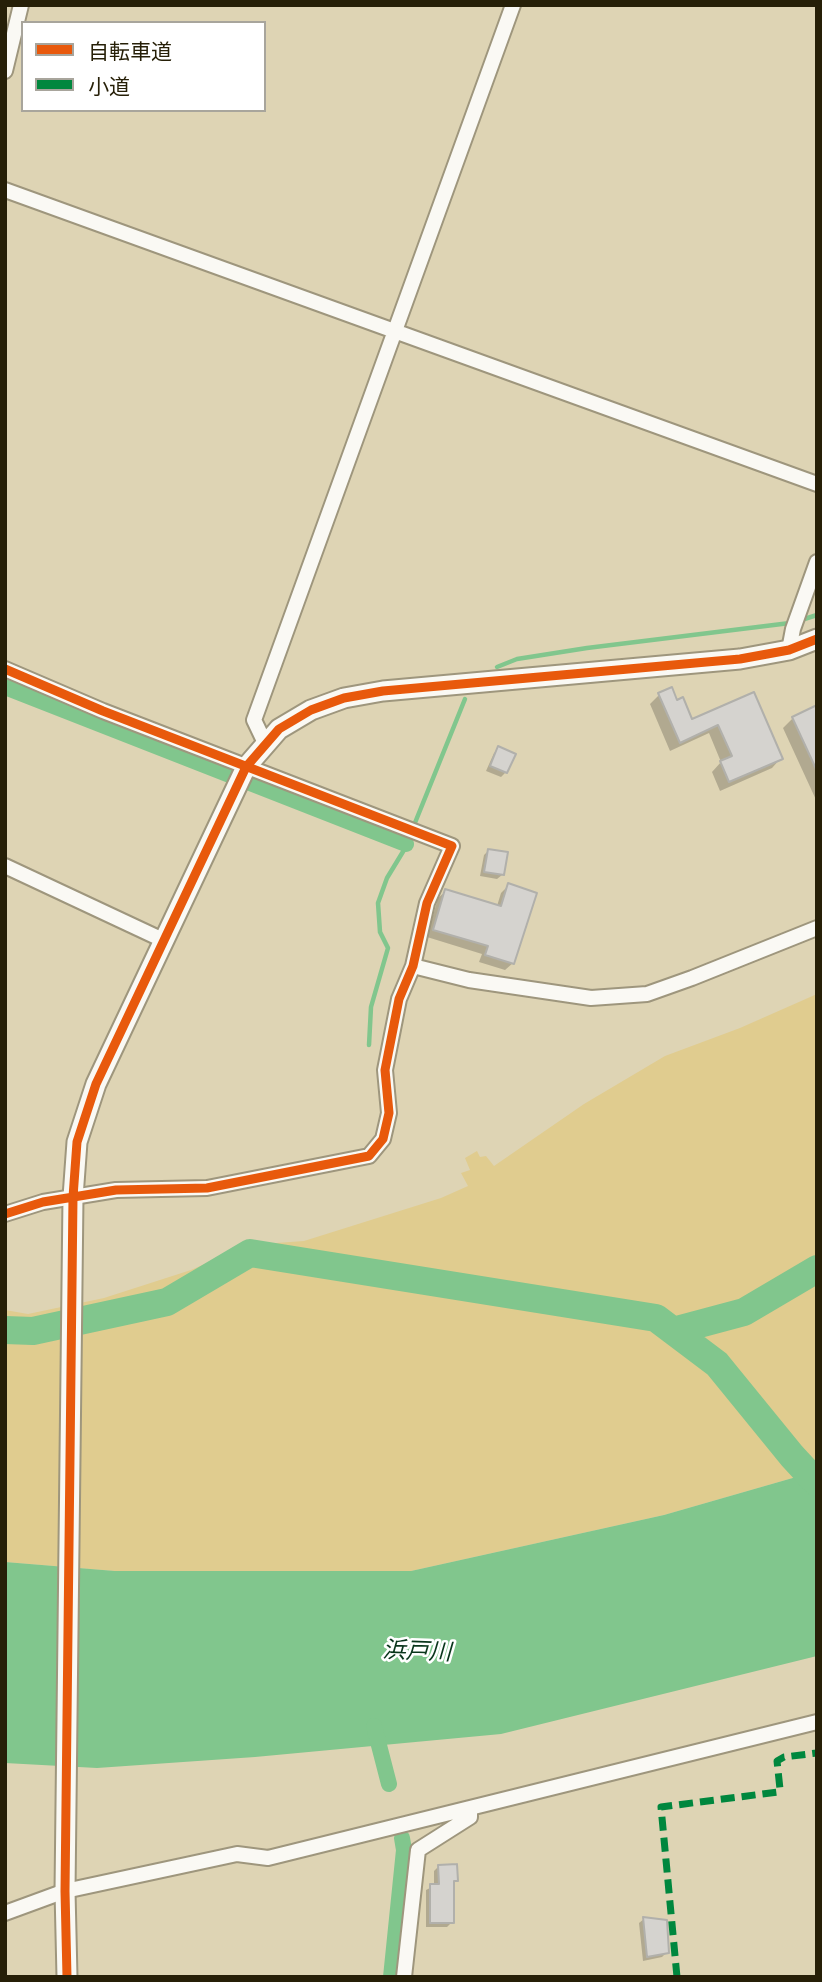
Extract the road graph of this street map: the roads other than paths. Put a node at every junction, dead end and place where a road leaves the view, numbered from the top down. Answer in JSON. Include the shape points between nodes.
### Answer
{"nodes":[{"id":1,"x":21,"y":5,"type":"edge"},
{"id":2,"x":513,"y":5,"type":"edge"},
{"id":3,"x":5,"y":71,"type":"edge"},
{"id":4,"x":5,"y":190,"type":"edge"},
{"id":5,"x":394,"y":331,"type":"junction"},
{"id":6,"x":817,"y":484,"type":"edge"},
{"id":7,"x":817,"y":562,"type":"edge"},
{"id":8,"x":817,"y":639,"type":"edge"},
{"id":9,"x":789,"y":650,"type":"junction"},
{"id":10,"x":5,"y":669,"type":"edge"},
{"id":11,"x":265,"y":743,"type":"junction"},
{"id":12,"x":246,"y":767,"type":"junction"},
{"id":13,"x":5,"y":866,"type":"edge"},
{"id":14,"x":817,"y":928,"type":"edge"},
{"id":15,"x":163,"y":940,"type":"junction"},
{"id":16,"x":413,"y":966,"type":"junction"},
{"id":17,"x":73,"y":1197,"type":"junction"},
{"id":18,"x":5,"y":1214,"type":"edge"},
{"id":19,"x":817,"y":1722,"type":"edge"},
{"id":20,"x":470,"y":1808,"type":"junction"},
{"id":21,"x":65,"y":1881,"type":"junction"},
{"id":22,"x":5,"y":1913,"type":"edge"},
{"id":23,"x":67,"y":1977,"type":"edge"},
{"id":24,"x":404,"y":1977,"type":"edge"}],
"edges":[{"from":1,"to":3,"type":"street"},
{"from":2,"to":5,"type":"street"},
{"from":4,"to":5,"type":"street"},
{"from":5,"to":6,"type":"street"},
{"from":5,"to":11,"type":"street","via":[[254,720]]},
{"from":7,"to":9,"type":"street"},
{"from":8,"to":9,"type":"street"},
{"from":9,"to":11,"type":"street","via":[[740,659],[363,694],[326,702],[279,729]]},
{"from":10,"to":12,"type":"street"},
{"from":11,"to":12,"type":"street"},
{"from":12,"to":15,"type":"street"},
{"from":12,"to":16,"type":"street","via":[[452,846],[427,903]]},
{"from":13,"to":15,"type":"street"},
{"from":14,"to":16,"type":"street","via":[[648,994],[591,998],[469,980]]},
{"from":15,"to":17,"type":"street","via":[[85,1114],[77,1142]]},
{"from":16,"to":17,"type":"street","via":[[399,999],[385,1070],[388,1113],[383,1139],[369,1156],[207,1188],[116,1190]]},
{"from":17,"to":18,"type":"street"},
{"from":17,"to":21,"type":"street"},
{"from":19,"to":20,"type":"street"},
{"from":20,"to":21,"type":"street","via":[[268,1858],[237,1854]]},
{"from":20,"to":24,"type":"street","via":[[470,1817],[418,1850]]},
{"from":21,"to":22,"type":"street"},
{"from":21,"to":23,"type":"street"}]}
